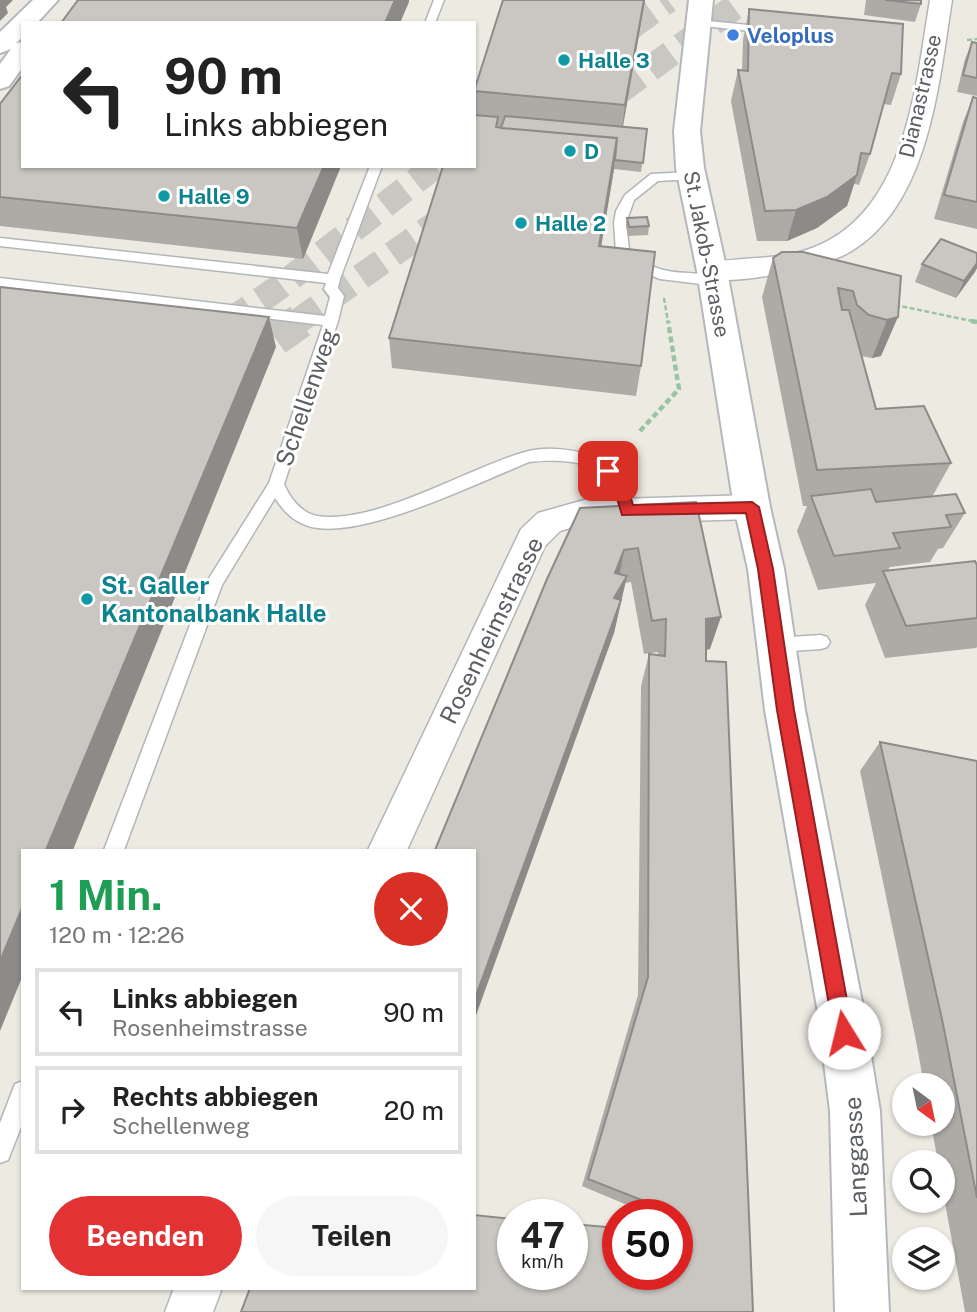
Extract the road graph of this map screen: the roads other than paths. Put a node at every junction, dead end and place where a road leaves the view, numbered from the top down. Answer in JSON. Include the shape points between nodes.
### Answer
{"nodes":[{"id":1,"x":46,"y":0,"type":"edge"},
{"id":2,"x":56,"y":0,"type":"edge"},
{"id":3,"x":439,"y":0,"type":"edge"},
{"id":4,"x":941,"y":0,"type":"edge"},
{"id":5,"x":700,"y":12,"type":"edge"},
{"id":6,"x":25,"y":21,"type":"edge"},
{"id":7,"x":43,"y":21,"type":"edge"},
{"id":8,"x":431,"y":21,"type":"edge"},
{"id":9,"x":21,"y":25,"type":"edge"},
{"id":10,"x":776,"y":30,"type":"edge"},
{"id":11,"x":0,"y":46,"type":"edge"},
{"id":12,"x":21,"y":52,"type":"edge"},
{"id":13,"x":0,"y":81,"type":"edge"},
{"id":14,"x":375,"y":168,"type":"edge"},
{"id":15,"x":691,"y":176,"type":"junction"},
{"id":16,"x":0,"y":242,"type":"edge"},
{"id":17,"x":713,"y":276,"type":"junction"},
{"id":18,"x":334,"y":279,"type":"junction"},
{"id":19,"x":0,"y":282,"type":"edge"},
{"id":20,"x":331,"y":321,"type":"junction"},
{"id":21,"x":276,"y":484,"type":"junction"},
{"id":22,"x":752,"y":507,"type":"junction"},
{"id":23,"x":627,"y":511,"type":"junction"},
{"id":24,"x":821,"y":642,"type":"dead end"},
{"id":25,"x":775,"y":645,"type":"junction"},
{"id":26,"x":114,"y":849,"type":"edge"},
{"id":27,"x":387,"y":849,"type":"edge"},
{"id":28,"x":21,"y":1097,"type":"edge"},
{"id":29,"x":0,"y":1152,"type":"edge"},
{"id":30,"x":197,"y":1290,"type":"edge"},
{"id":31,"x":189,"y":1312,"type":"edge"},
{"id":32,"x":862,"y":1312,"type":"edge"}],
"edges":[{"from":1,"to":6,"type":"main road"},
{"from":2,"to":7,"type":"main road"},
{"from":3,"to":8,"type":"lane"},
{"from":4,"to":17,"type":"street","name":"Dianastrasse","via":[[913,144],[878,217],[857,237],[826,253]]},
{"from":5,"to":10,"type":"lane"},
{"from":5,"to":15,"type":"main road","name":"St. Jakob-Strasse","via":[[687,131]]},
{"from":9,"to":11,"type":"main road"},
{"from":12,"to":13,"type":"main road"},
{"from":14,"to":18,"type":"lane","name":"Schellenweg"},
{"from":15,"to":17,"type":"main road","name":"St. Jakob-Strasse"},
{"from":15,"to":17,"type":"lane","via":[[655,177],[629,198],[622,211],[622,251],[644,269],[662,276]]},
{"from":16,"to":18,"type":"lane"},
{"from":17,"to":22,"type":"main road","name":"St. Jakob-Strasse"},
{"from":18,"to":20,"type":"lane","name":"Schellenweg","via":[[331,289],[337,296]]},
{"from":19,"to":20,"type":"lane"},
{"from":20,"to":21,"type":"lane","name":"Schellenweg"},
{"from":21,"to":23,"type":"lane","name":"Schellenweg","via":[[284,503],[300,516],[319,522],[354,521],[545,454],[572,457],[608,471],[619,480]]},
{"from":21,"to":26,"type":"lane","via":[[214,583]]},
{"from":22,"to":23,"type":"street","name":"Rosenheimstrasse"},
{"from":22,"to":25,"type":"main road","name":"Langgasse","via":[[766,569]]},
{"from":23,"to":27,"type":"street","name":"Rosenheimstrasse","via":[[584,512],[549,522],[532,537]]},
{"from":24,"to":25,"type":"lane"},
{"from":25,"to":32,"type":"main road","name":"Langgasse","via":[[855,1111]]},
{"from":28,"to":29,"type":"lane"},
{"from":30,"to":31,"type":"street"}]}
